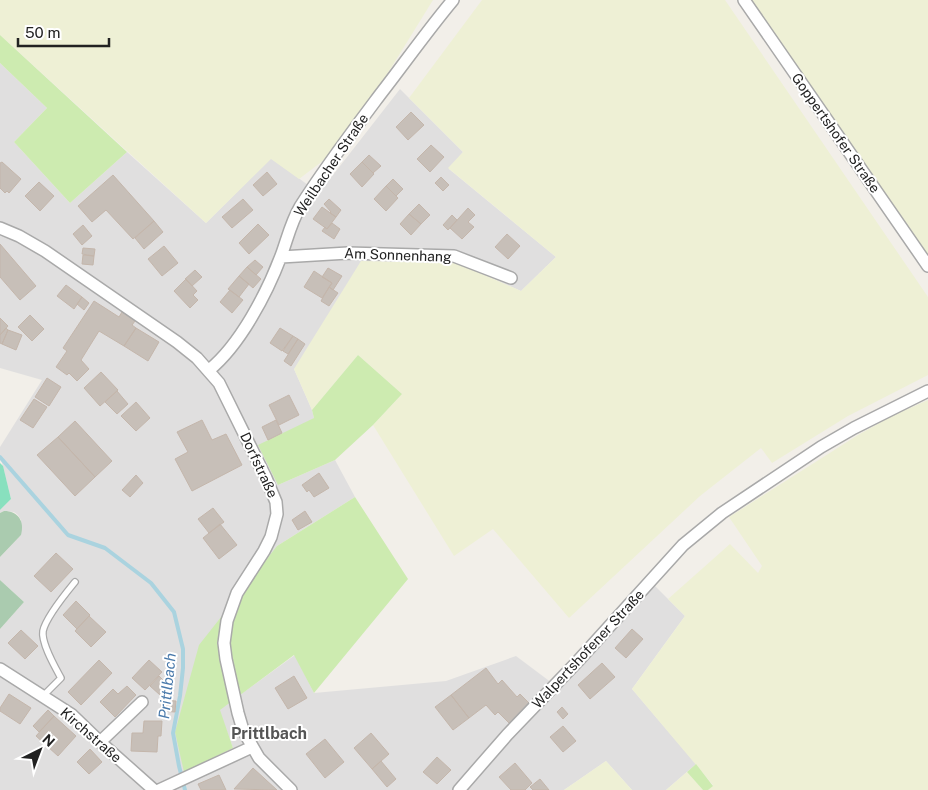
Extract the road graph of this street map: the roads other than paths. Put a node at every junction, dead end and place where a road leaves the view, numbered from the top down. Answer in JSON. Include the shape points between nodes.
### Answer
{"nodes":[{"id":1,"x":453,"y":0,"type":"edge"},
{"id":2,"x":744,"y":0,"type":"edge"},
{"id":3,"x":0,"y":228,"type":"edge"},
{"id":4,"x":281,"y":257,"type":"junction"},
{"id":5,"x":928,"y":266,"type":"edge"},
{"id":6,"x":511,"y":278,"type":"dead end"},
{"id":7,"x":209,"y":370,"type":"junction"},
{"id":8,"x":928,"y":391,"type":"edge"},
{"id":9,"x":75,"y":582,"type":"dead end"},
{"id":10,"x":0,"y":669,"type":"edge"},
{"id":11,"x":42,"y":697,"type":"junction"},
{"id":12,"x":142,"y":702,"type":"dead end"},
{"id":13,"x":100,"y":742,"type":"junction"},
{"id":14,"x":252,"y":747,"type":"junction"},
{"id":15,"x":154,"y":790,"type":"edge"},
{"id":16,"x":159,"y":790,"type":"edge"},
{"id":17,"x":291,"y":790,"type":"edge"},
{"id":18,"x":459,"y":790,"type":"edge"}],
"edges":[{"from":1,"to":4,"type":"street","name":"Weilbacher Straße","via":[[299,208]]},
{"from":2,"to":5,"type":"street","name":"Goppertshofer Straße"},
{"from":3,"to":7,"type":"street","name":"Dorfstraße","via":[[45,251],[177,342]]},
{"from":4,"to":6,"type":"street","name":"Am Sonnenhang","via":[[348,253],[454,256]]},
{"from":4,"to":7,"type":"street","name":"Weilbacher Straße","via":[[267,290],[227,354]]},
{"from":7,"to":14,"type":"street","name":"Dorfstraße","via":[[219,383],[276,502],[277,514],[271,537],[237,593],[226,621],[226,659],[243,730]]},
{"from":8,"to":18,"type":"street","name":"Walpertshofener Straße","via":[[821,447],[722,513],[683,546]]},
{"from":9,"to":11,"type":"lane","via":[[43,631],[48,653],[61,678]]},
{"from":10,"to":11,"type":"street","name":"Kirchstraße"},
{"from":11,"to":13,"type":"street","name":"Kirchstraße","via":[[72,715]]},
{"from":12,"to":13,"type":"street"},
{"from":13,"to":15,"type":"street","name":"Kirchstraße"},
{"from":14,"to":16,"type":"street"},
{"from":14,"to":17,"type":"street","name":"Dorfstraße"}]}
